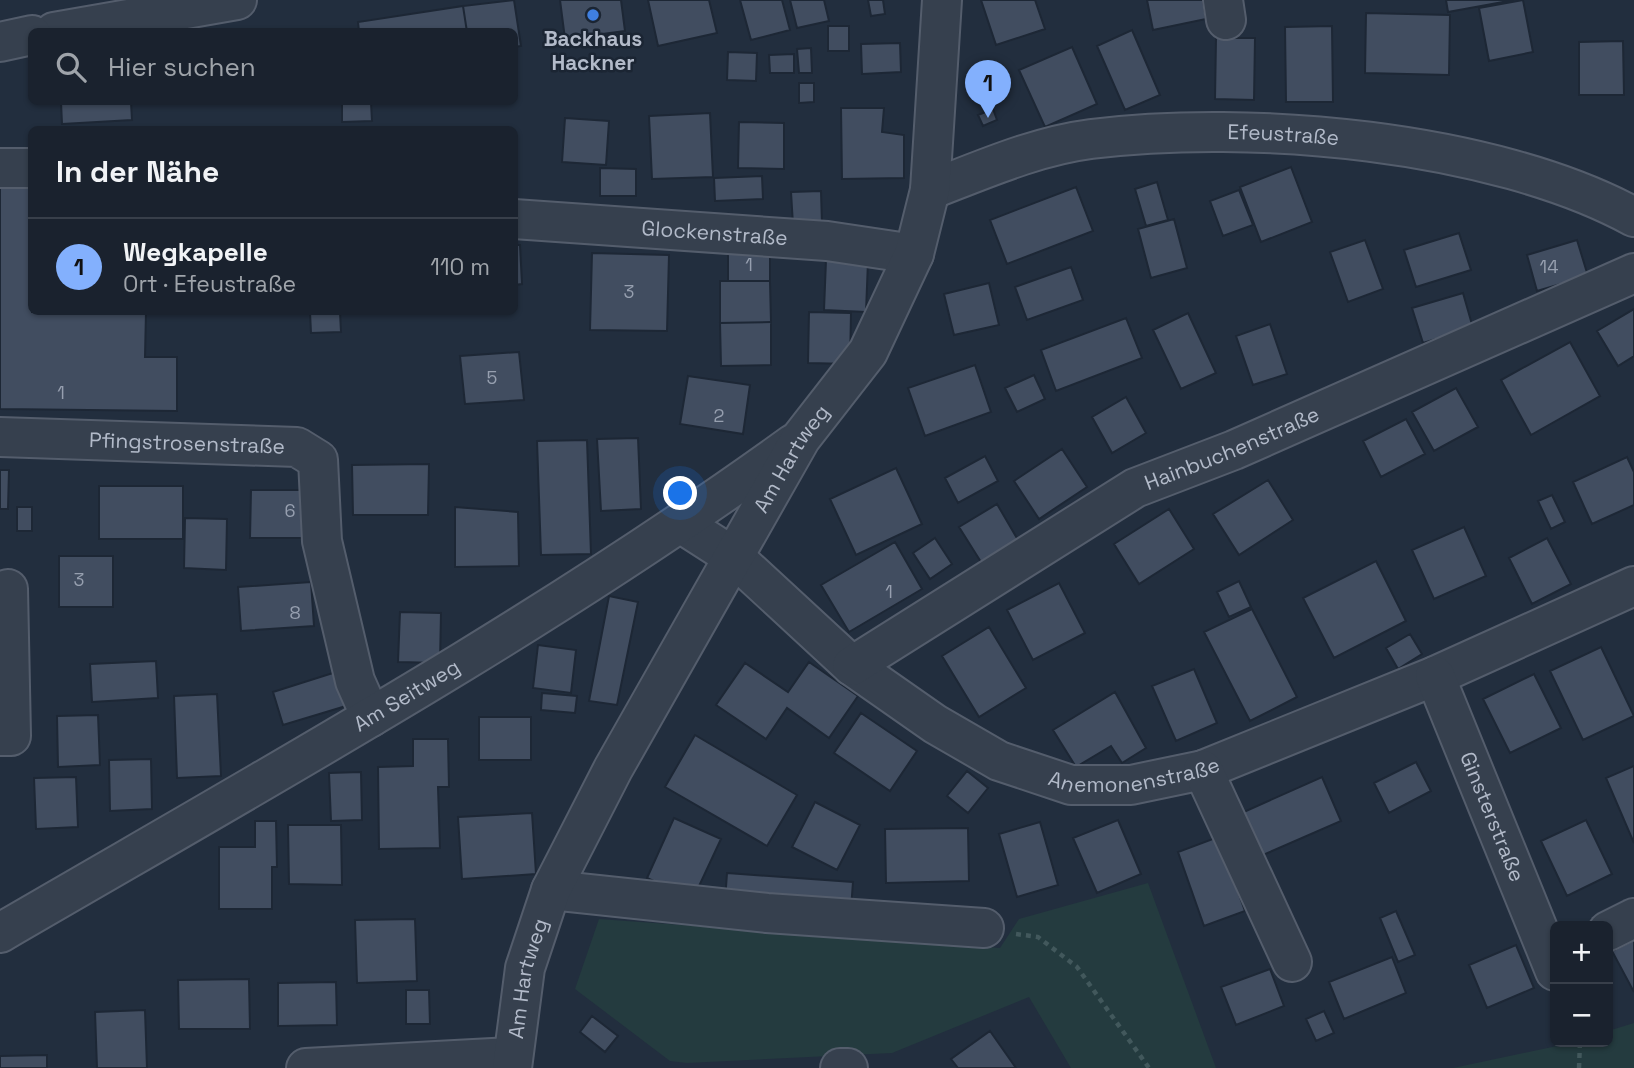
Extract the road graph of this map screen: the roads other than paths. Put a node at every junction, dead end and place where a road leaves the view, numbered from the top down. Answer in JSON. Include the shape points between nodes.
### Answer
{"nodes":[{"id":1,"x":237,"y":0,"type":"edge"},
{"id":2,"x":942,"y":0,"type":"edge"},
{"id":3,"x":77,"y":28,"type":"edge"},
{"id":4,"x":28,"y":36,"type":"edge"},
{"id":5,"x":0,"y":41,"type":"edge"},
{"id":6,"x":0,"y":168,"type":"edge"},
{"id":7,"x":28,"y":168,"type":"edge"},
{"id":8,"x":930,"y":190,"type":"junction"},
{"id":9,"x":1634,"y":217,"type":"edge"},
{"id":10,"x":518,"y":219,"type":"edge"},
{"id":11,"x":914,"y":254,"type":"junction"},
{"id":12,"x":1634,"y":272,"type":"edge"},
{"id":13,"x":0,"y":437,"type":"edge"},
{"id":14,"x":801,"y":438,"type":"junction"},
{"id":15,"x":682,"y":524,"type":"junction"},
{"id":16,"x":735,"y":558,"type":"junction"},
{"id":17,"x":1634,"y":586,"type":"edge"},
{"id":18,"x":8,"y":589,"type":"dead end"},
{"id":19,"x":852,"y":666,"type":"junction"},
{"id":20,"x":1435,"y":676,"type":"junction"},
{"id":21,"x":371,"y":717,"type":"junction"},
{"id":22,"x":0,"y":736,"type":"edge"},
{"id":23,"x":1203,"y":770,"type":"junction"},
{"id":24,"x":551,"y":890,"type":"junction"},
{"id":25,"x":1634,"y":918,"type":"edge"},
{"id":26,"x":984,"y":928,"type":"road end"},
{"id":27,"x":1613,"y":928,"type":"edge"},
{"id":28,"x":0,"y":933,"type":"edge"},
{"id":29,"x":1550,"y":951,"type":"edge"},
{"id":30,"x":1292,"y":962,"type":"dead end"},
{"id":31,"x":512,"y":1063,"type":"edge"},
{"id":32,"x":306,"y":1068,"type":"edge"},
{"id":33,"x":840,"y":1068,"type":"edge"},
{"id":34,"x":848,"y":1068,"type":"edge"}],
"edges":[{"from":1,"to":3,"type":"street"},
{"from":2,"to":8,"type":"street","name":"Am Hartweg"},
{"from":4,"to":5,"type":"street"},
{"from":6,"to":7,"type":"street"},
{"from":8,"to":9,"type":"street","name":"Efeustraße","via":[[1011,159],[1089,139],[1201,131],[1397,146],[1514,169]]},
{"from":8,"to":11,"type":"street","name":"Am Hartweg"},
{"from":10,"to":11,"type":"street","name":"Glockenstraße","via":[[827,241]]},
{"from":11,"to":14,"type":"street","name":"Am Hartweg","via":[[868,352]]},
{"from":12,"to":19,"type":"street","name":"Hainbuchenstraße","via":[[1234,450],[1135,488]]},
{"from":13,"to":21,"type":"street","name":"Pfingstrosenstraße","via":[[297,447],[318,460],[322,541],[355,681]]},
{"from":14,"to":15,"type":"street","name":"Am Seitweg"},
{"from":14,"to":16,"type":"street","name":"Am Hartweg"},
{"from":15,"to":16,"type":"street","name":"Anemonenstraße"},
{"from":15,"to":21,"type":"street","name":"Am Seitweg"},
{"from":16,"to":19,"type":"street","name":"Anemonenstraße"},
{"from":16,"to":24,"type":"street","name":"Am Hartweg","via":[[612,769]]},
{"from":17,"to":20,"type":"street","name":"Anemonenstraße"},
{"from":18,"to":22,"type":"street","via":[[11,736]]},
{"from":19,"to":23,"type":"street","name":"Anemonenstraße","via":[[935,724],[999,761],[1071,785],[1131,785]]},
{"from":20,"to":23,"type":"street","name":"Anemonenstraße"},
{"from":20,"to":29,"type":"street","name":"Ginsterstraße"},
{"from":21,"to":28,"type":"street","name":"Am Seitweg"},
{"from":23,"to":30,"type":"street"},
{"from":24,"to":26,"type":"street","name":"Am Hartweg","via":[[767,913]]},
{"from":24,"to":31,"type":"street","name":"Am Hartweg","via":[[525,968]]},
{"from":25,"to":27,"type":"street"},
{"from":31,"to":32,"type":"street"},
{"from":33,"to":34,"type":"street"}]}
